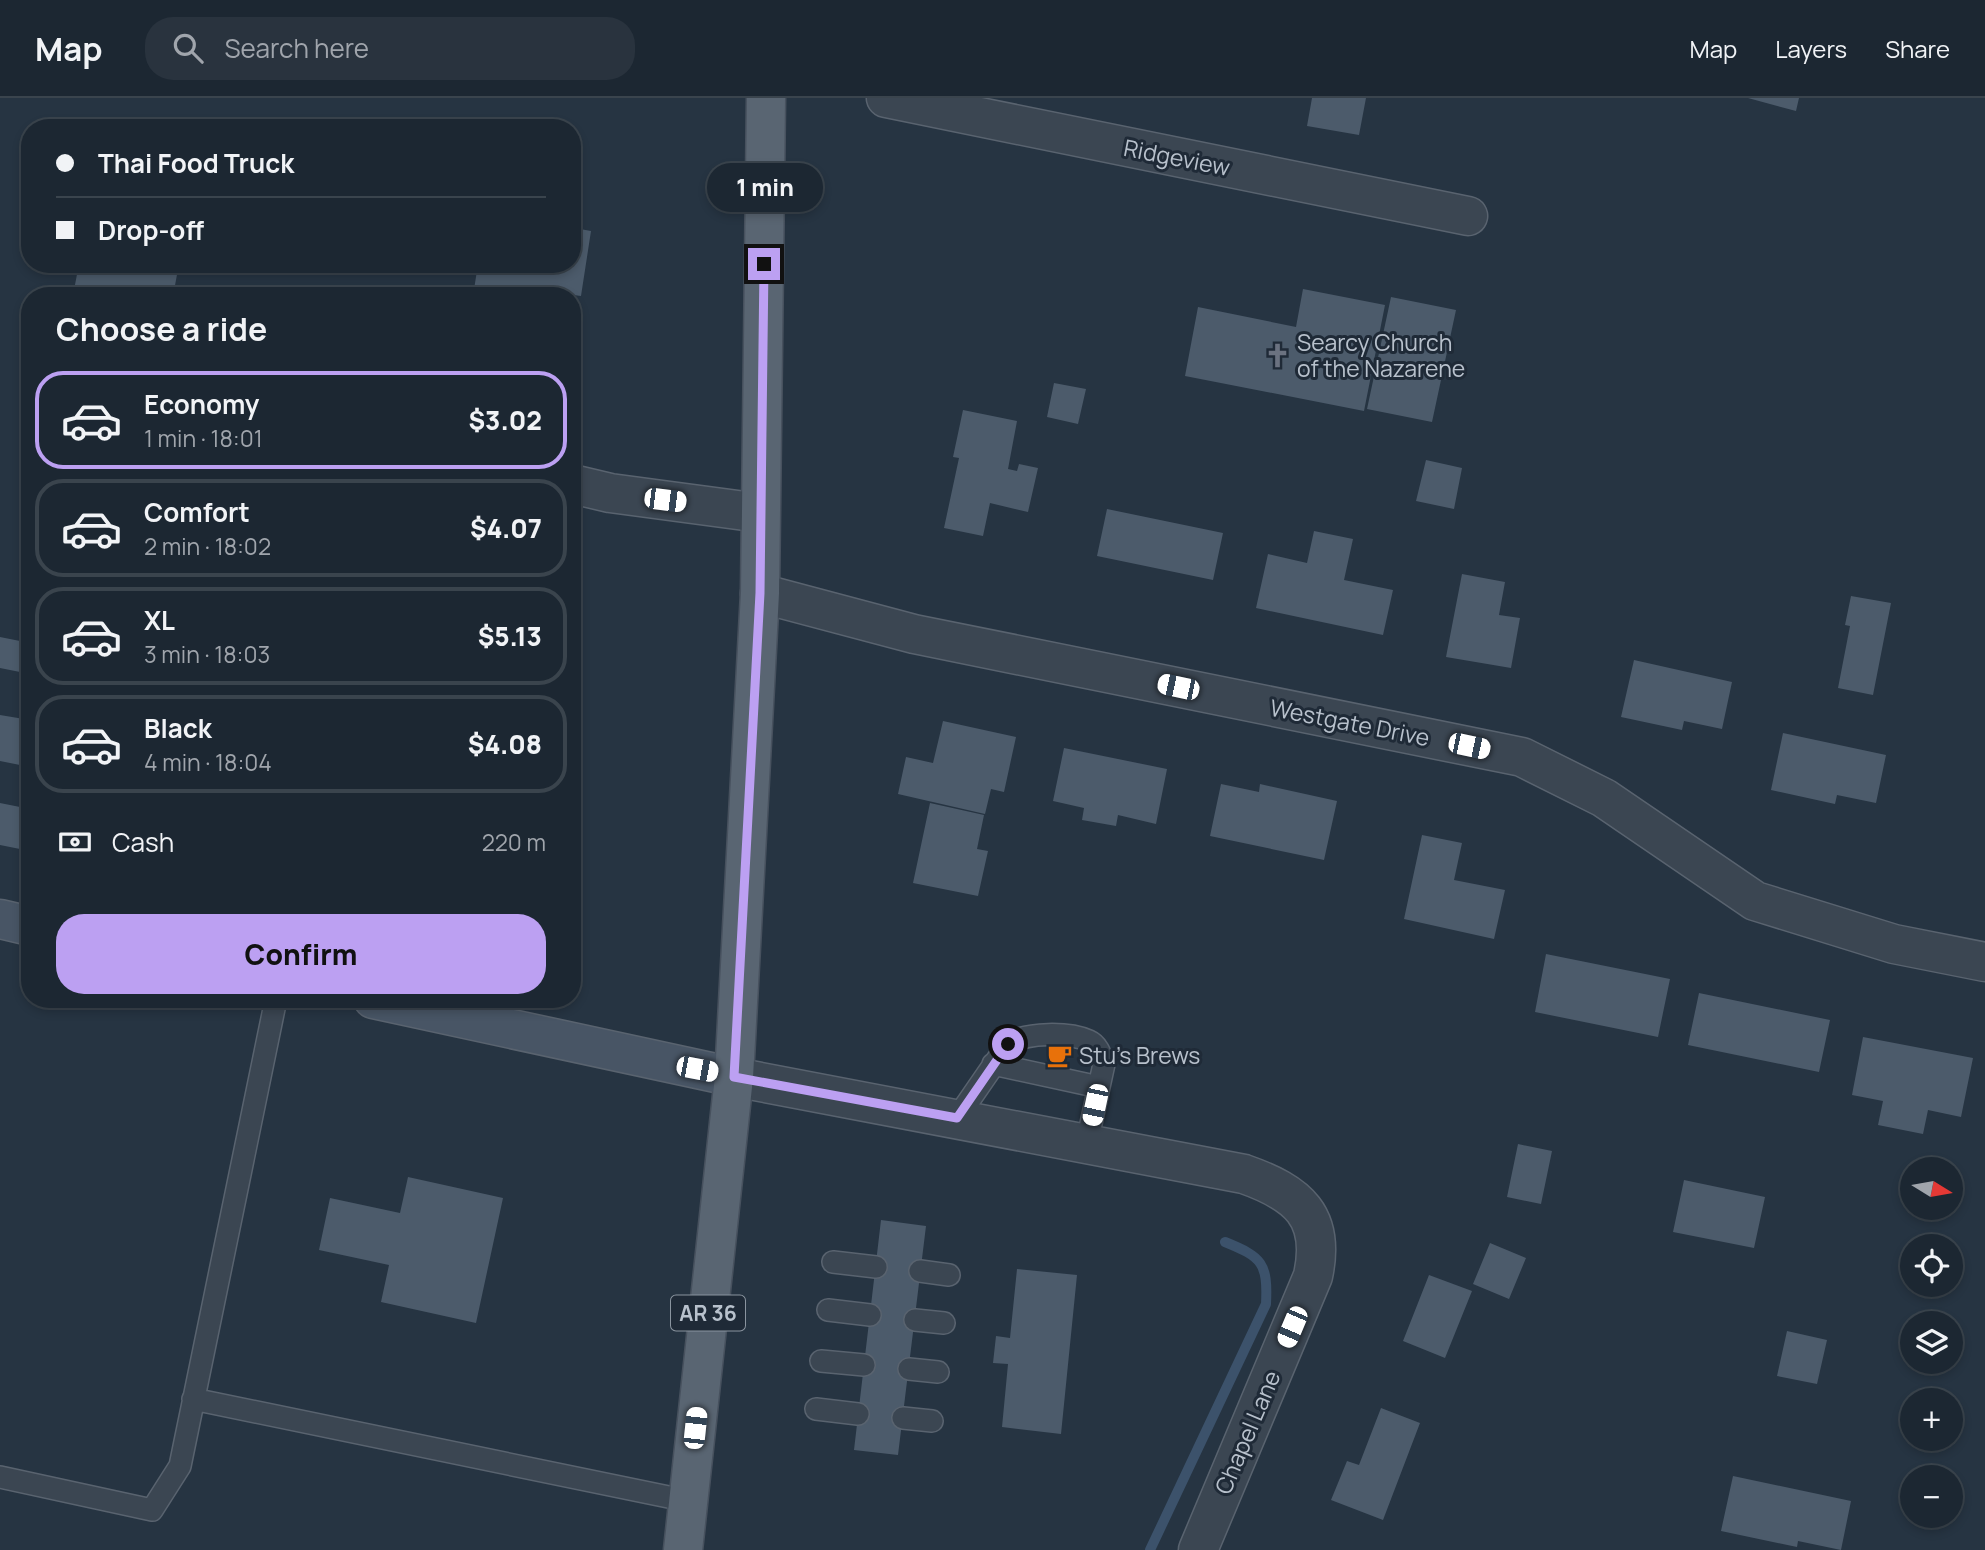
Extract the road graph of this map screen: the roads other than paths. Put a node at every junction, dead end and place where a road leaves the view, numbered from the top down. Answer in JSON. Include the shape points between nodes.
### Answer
{"nodes":[{"id":1,"x":766,"y":98,"type":"edge"},
{"id":2,"x":886,"y":98,"type":"edge"},
{"id":3,"x":1468,"y":216,"type":"dead end"},
{"id":4,"x":581,"y":486,"type":"edge"},
{"id":5,"x":760,"y":513,"type":"junction"},
{"id":6,"x":760,"y":593,"type":"junction"},
{"id":7,"x":0,"y":919,"type":"edge"},
{"id":8,"x":21,"y":924,"type":"edge"},
{"id":9,"x":1985,"y":962,"type":"edge"},
{"id":10,"x":273,"y":1008,"type":"edge"},
{"id":11,"x":415,"y":1008,"type":"edge"},
{"id":12,"x":993,"y":1064,"type":"junction"},
{"id":13,"x":734,"y":1077,"type":"junction"},
{"id":14,"x":1099,"y":1087,"type":"junction"},
{"id":15,"x":957,"y":1118,"type":"junction"},
{"id":16,"x":1087,"y":1142,"type":"junction"},
{"id":17,"x":833,"y":1262,"type":"dead end"},
{"id":18,"x":876,"y":1267,"type":"dead end"},
{"id":19,"x":920,"y":1271,"type":"dead end"},
{"id":20,"x":950,"y":1275,"type":"dead end"},
{"id":21,"x":828,"y":1310,"type":"dead end"},
{"id":22,"x":870,"y":1315,"type":"dead end"},
{"id":23,"x":915,"y":1320,"type":"dead end"},
{"id":24,"x":944,"y":1323,"type":"dead end"},
{"id":25,"x":821,"y":1361,"type":"dead end"},
{"id":26,"x":864,"y":1365,"type":"dead end"},
{"id":27,"x":909,"y":1369,"type":"dead end"},
{"id":28,"x":938,"y":1372,"type":"dead end"},
{"id":29,"x":193,"y":1399,"type":"junction"},
{"id":30,"x":816,"y":1409,"type":"dead end"},
{"id":31,"x":858,"y":1414,"type":"dead end"},
{"id":32,"x":903,"y":1418,"type":"dead end"},
{"id":33,"x":932,"y":1421,"type":"dead end"},
{"id":34,"x":0,"y":1477,"type":"edge"},
{"id":35,"x":688,"y":1501,"type":"junction"},
{"id":36,"x":683,"y":1550,"type":"edge"},
{"id":37,"x":1198,"y":1550,"type":"edge"}],
"edges":[{"from":1,"to":5,"type":"main road","number":"AR 36"},
{"from":2,"to":3,"type":"street","name":"Ridgeview"},
{"from":4,"to":5,"type":"street"},
{"from":5,"to":6,"type":"main road","number":"AR 36"},
{"from":6,"to":9,"type":"street","name":"Westgate Drive","via":[[914,634],[1522,757],[1604,798],[1755,901],[1894,944]]},
{"from":6,"to":13,"type":"main road","number":"AR 36"},
{"from":7,"to":8,"type":"street"},
{"from":10,"to":29,"type":"lane"},
{"from":11,"to":13,"type":"street"},
{"from":12,"to":14,"type":"lane"},
{"from":12,"to":14,"type":"lane","via":[[1008,1044],[1021,1036],[1035,1033],[1090,1041],[1104,1064]]},
{"from":12,"to":15,"type":"lane"},
{"from":13,"to":15,"type":"street","name":"Chapel Lane"},
{"from":13,"to":35,"type":"main road","number":"AR 36"},
{"from":14,"to":16,"type":"lane"},
{"from":15,"to":16,"type":"street","name":"Chapel Lane"},
{"from":16,"to":37,"type":"street","name":"Chapel Lane","via":[[1265,1181],[1301,1205],[1310,1217],[1318,1250],[1313,1276]]},
{"from":17,"to":18,"type":"lane"},
{"from":19,"to":20,"type":"lane"},
{"from":21,"to":22,"type":"lane"},
{"from":23,"to":24,"type":"lane"},
{"from":25,"to":26,"type":"lane"},
{"from":27,"to":28,"type":"lane"},
{"from":29,"to":34,"type":"lane","via":[[180,1466],[152,1510]]},
{"from":29,"to":35,"type":"lane"},
{"from":30,"to":31,"type":"lane"},
{"from":32,"to":33,"type":"lane"},
{"from":35,"to":36,"type":"main road","number":"AR 36"}]}
